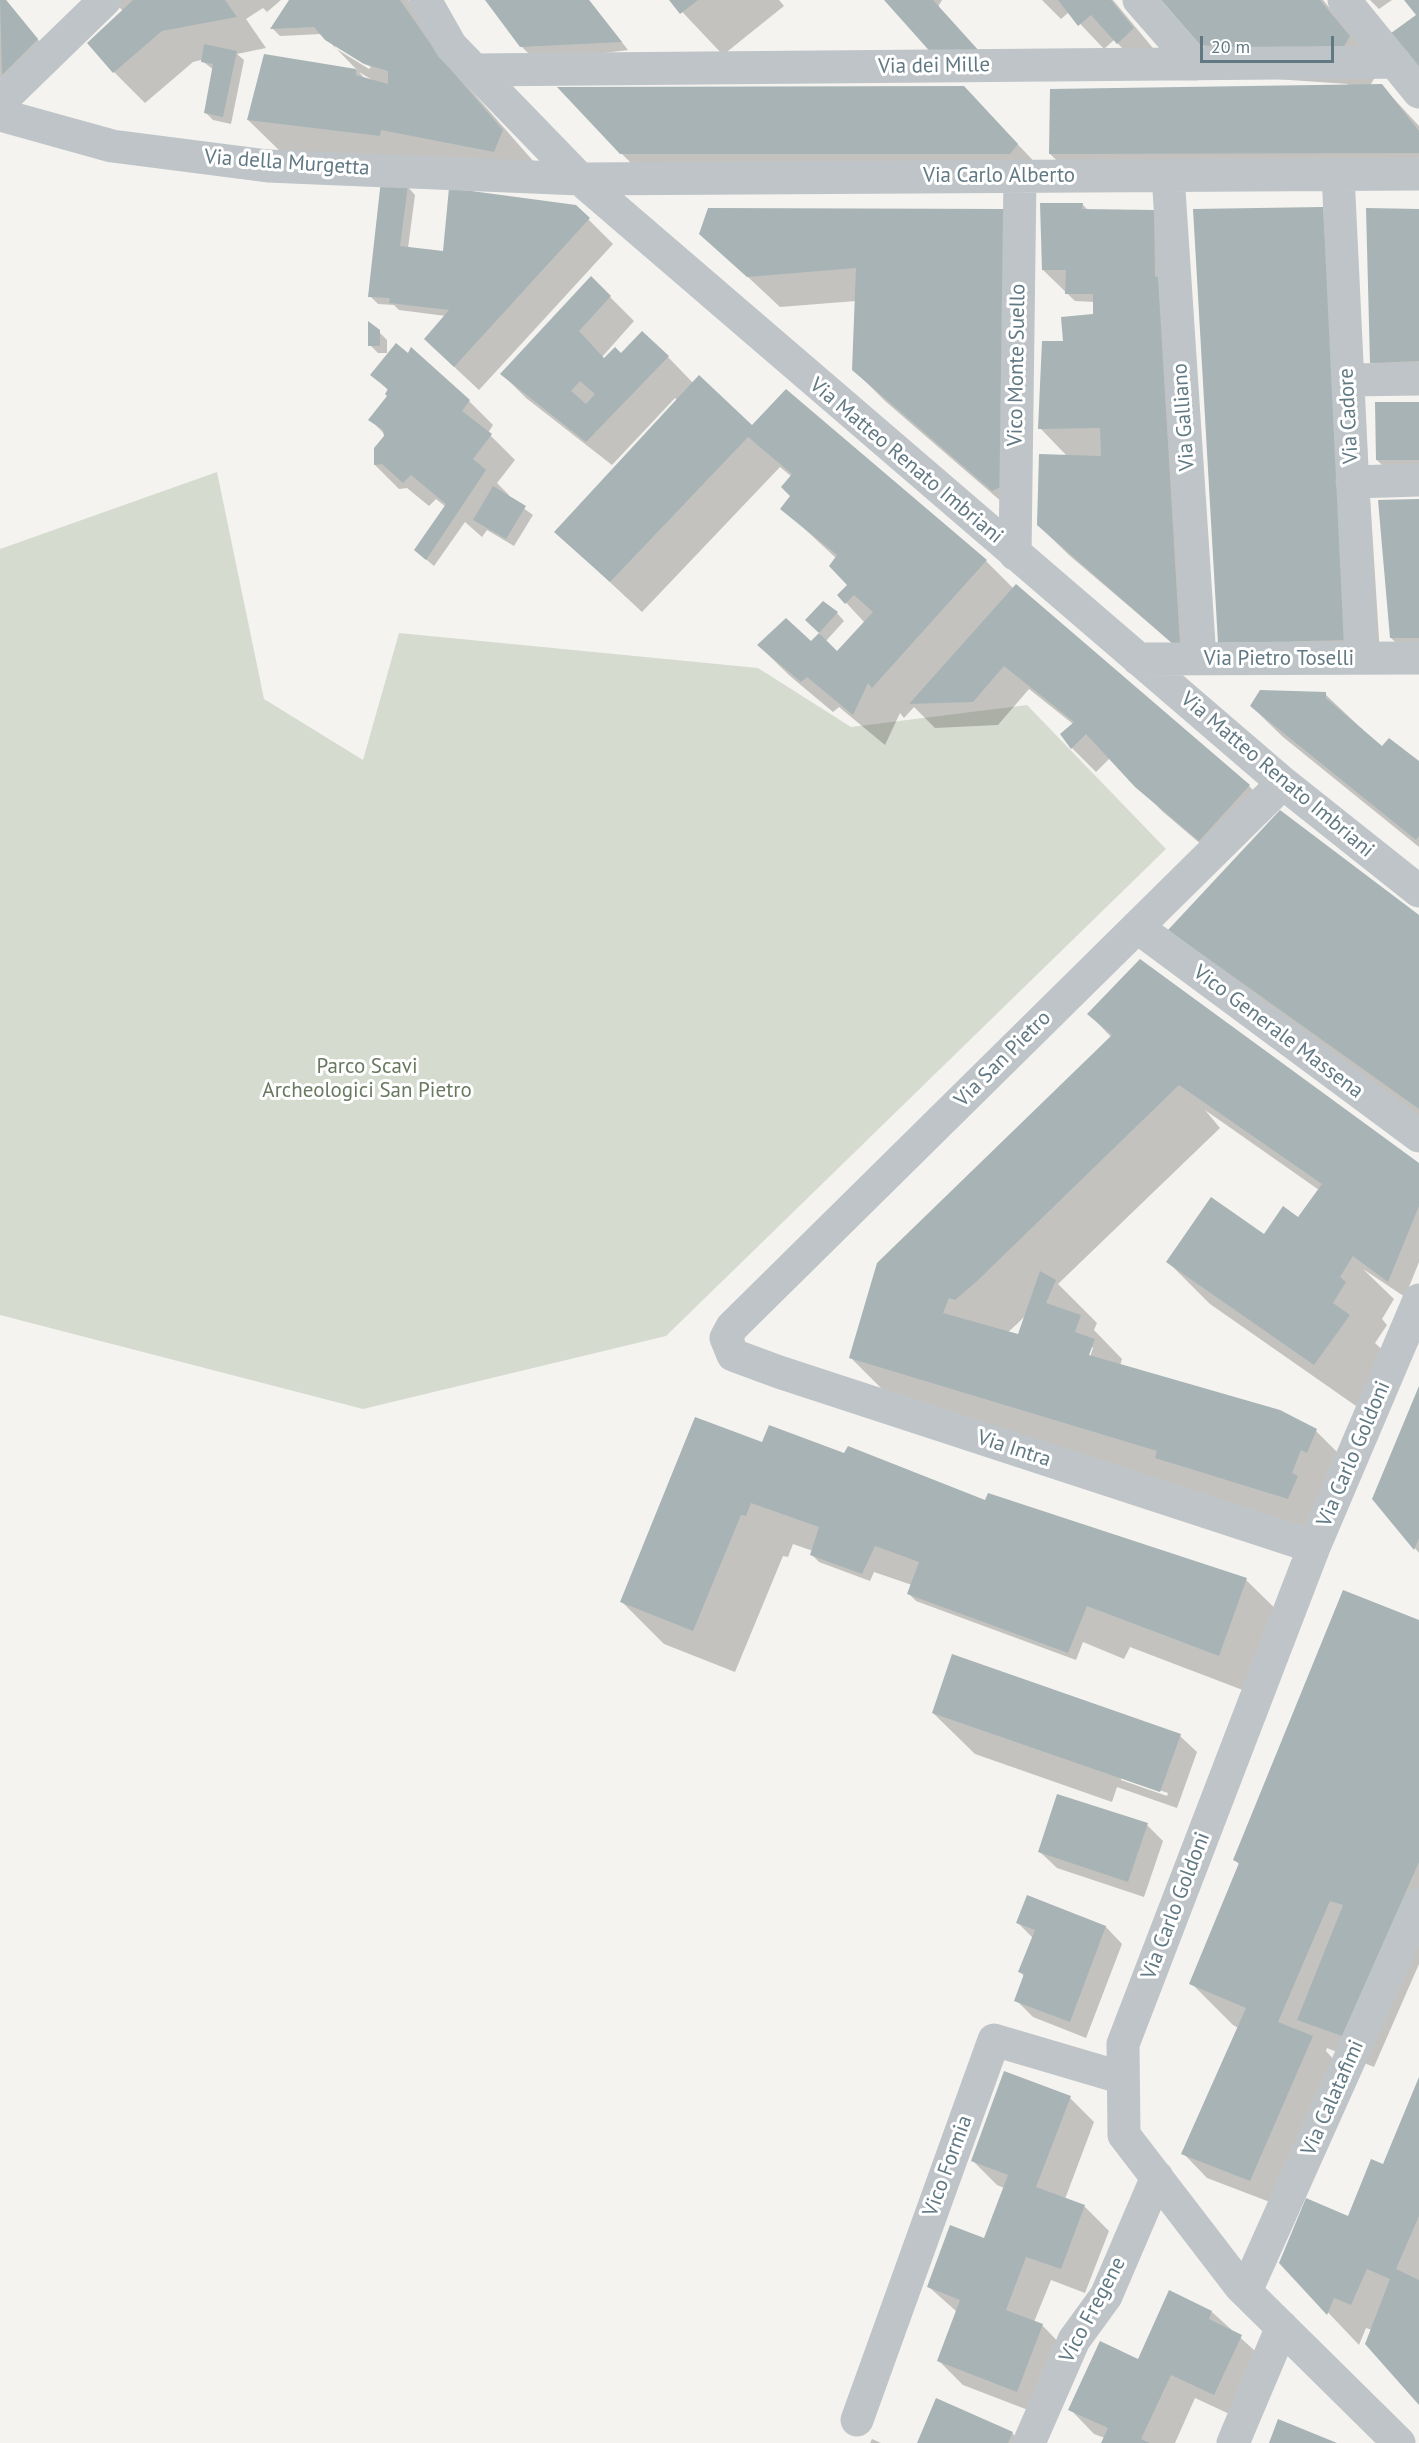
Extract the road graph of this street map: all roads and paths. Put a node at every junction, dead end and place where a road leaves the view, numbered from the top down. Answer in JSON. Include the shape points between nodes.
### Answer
{"nodes":[{"id":1,"x":105,"y":0,"type":"edge"},
{"id":2,"x":425,"y":0,"type":"edge"},
{"id":3,"x":1139,"y":0,"type":"edge"},
{"id":4,"x":1344,"y":0,"type":"edge"},
{"id":5,"x":1395,"y":62,"type":"junction"},
{"id":6,"x":1195,"y":64,"type":"junction"},
{"id":7,"x":474,"y":70,"type":"junction"},
{"id":8,"x":1419,"y":92,"type":"edge"},
{"id":9,"x":0,"y":102,"type":"edge"},
{"id":10,"x":0,"y":115,"type":"edge"},
{"id":11,"x":1338,"y":174,"type":"junction"},
{"id":12,"x":1419,"y":174,"type":"edge"},
{"id":13,"x":1168,"y":175,"type":"junction"},
{"id":14,"x":1020,"y":176,"type":"junction"},
{"id":15,"x":580,"y":179,"type":"junction"},
{"id":16,"x":1419,"y":379,"type":"edge"},
{"id":17,"x":1348,"y":380,"type":"junction"},
{"id":18,"x":1419,"y":480,"type":"edge"},
{"id":19,"x":1352,"y":482,"type":"junction"},
{"id":20,"x":1015,"y":554,"type":"junction"},
{"id":21,"x":1361,"y":658,"type":"junction"},
{"id":22,"x":1419,"y":658,"type":"edge"},
{"id":23,"x":1138,"y":659,"type":"junction"},
{"id":24,"x":1200,"y":659,"type":"junction"},
{"id":25,"x":1284,"y":783,"type":"junction"},
{"id":26,"x":1419,"y":891,"type":"edge"},
{"id":27,"x":1137,"y":927,"type":"junction"},
{"id":28,"x":1419,"y":1136,"type":"edge"},
{"id":29,"x":1419,"y":1300,"type":"edge"},
{"id":30,"x":726,"y":1338,"type":"joint"},
{"id":31,"x":1314,"y":1547,"type":"junction"},
{"id":32,"x":1419,"y":1904,"type":"edge"},
{"id":33,"x":1123,"y":2078,"type":"junction"},
{"id":34,"x":1157,"y":2177,"type":"junction"},
{"id":35,"x":1246,"y":2291,"type":"junction"},
{"id":36,"x":1282,"y":2327,"type":"junction"},
{"id":37,"x":857,"y":2420,"type":"dead end"},
{"id":38,"x":1029,"y":2443,"type":"edge"},
{"id":39,"x":1233,"y":2443,"type":"edge"},
{"id":40,"x":1399,"y":2443,"type":"edge"}],
"edges":[{"from":1,"to":9,"type":"street"},
{"from":2,"to":7,"type":"street","name":"Via Matteo Renato Imbriani","via":[[451,46]]},
{"from":3,"to":6,"type":"street"},
{"from":4,"to":5,"type":"street"},
{"from":5,"to":6,"type":"street","name":"Via dei Mille"},
{"from":5,"to":8,"type":"street"},
{"from":6,"to":7,"type":"street","name":"Via dei Mille"},
{"from":7,"to":15,"type":"street","name":"Via Matteo Renato Imbriani"},
{"from":10,"to":15,"type":"street","name":"Via della Murgetta","via":[[112,146],[268,166]]},
{"from":11,"to":12,"type":"street","name":"Via Carlo Alberto"},
{"from":11,"to":13,"type":"street","name":"Via Carlo Alberto"},
{"from":11,"to":17,"type":"street","name":"Via Cadore"},
{"from":13,"to":14,"type":"street","name":"Via Carlo Alberto"},
{"from":13,"to":24,"type":"street","name":"Via Galliano"},
{"from":14,"to":15,"type":"street","name":"Via Carlo Alberto"},
{"from":14,"to":20,"type":"street","name":"Vico Monte Suello"},
{"from":15,"to":20,"type":"street","name":"Via Matteo Renato Imbriani"},
{"from":16,"to":17,"type":"street"},
{"from":17,"to":19,"type":"street","name":"Via Cadore"},
{"from":18,"to":19,"type":"street"},
{"from":19,"to":21,"type":"street","name":"Via Cadore"},
{"from":20,"to":23,"type":"street","name":"Via Matteo Renato Imbriani"},
{"from":21,"to":22,"type":"street","name":"Via Pietro Toselli"},
{"from":21,"to":24,"type":"street","name":"Via Pietro Toselli"},
{"from":23,"to":24,"type":"street","name":"Via Pietro Toselli"},
{"from":23,"to":25,"type":"street","name":"Via Matteo Renato Imbriani"},
{"from":25,"to":26,"type":"street","name":"Via Matteo Renato Imbriani"},
{"from":25,"to":27,"type":"street","name":"Via San Pietro"},
{"from":27,"to":28,"type":"street","name":"Vico Generale Massena"},
{"from":27,"to":30,"type":"street","name":"Via San Pietro"},
{"from":29,"to":31,"type":"street","name":"Via Carlo Goldoni"},
{"from":30,"to":31,"type":"street","name":"Via Intra","via":[[734,1355],[779,1372]]},
{"from":31,"to":33,"type":"street","name":"Via Carlo Goldoni","via":[[1123,2044]]},
{"from":32,"to":35,"type":"street","name":"Via Calatafimi"},
{"from":33,"to":34,"type":"street","name":"Via Carlo Goldoni","via":[[1124,2135]]},
{"from":33,"to":37,"type":"street","name":"Vico Formia","via":[[994,2040]]},
{"from":34,"to":35,"type":"street","name":"Via Carlo Goldoni"},
{"from":34,"to":38,"type":"street","name":"Vico Fregene","via":[[1106,2295],[1074,2340]]},
{"from":35,"to":36,"type":"street","name":"Via Carlo Goldoni"},
{"from":36,"to":39,"type":"street"},
{"from":36,"to":40,"type":"street","name":"Via Carlo Goldoni"}]}
